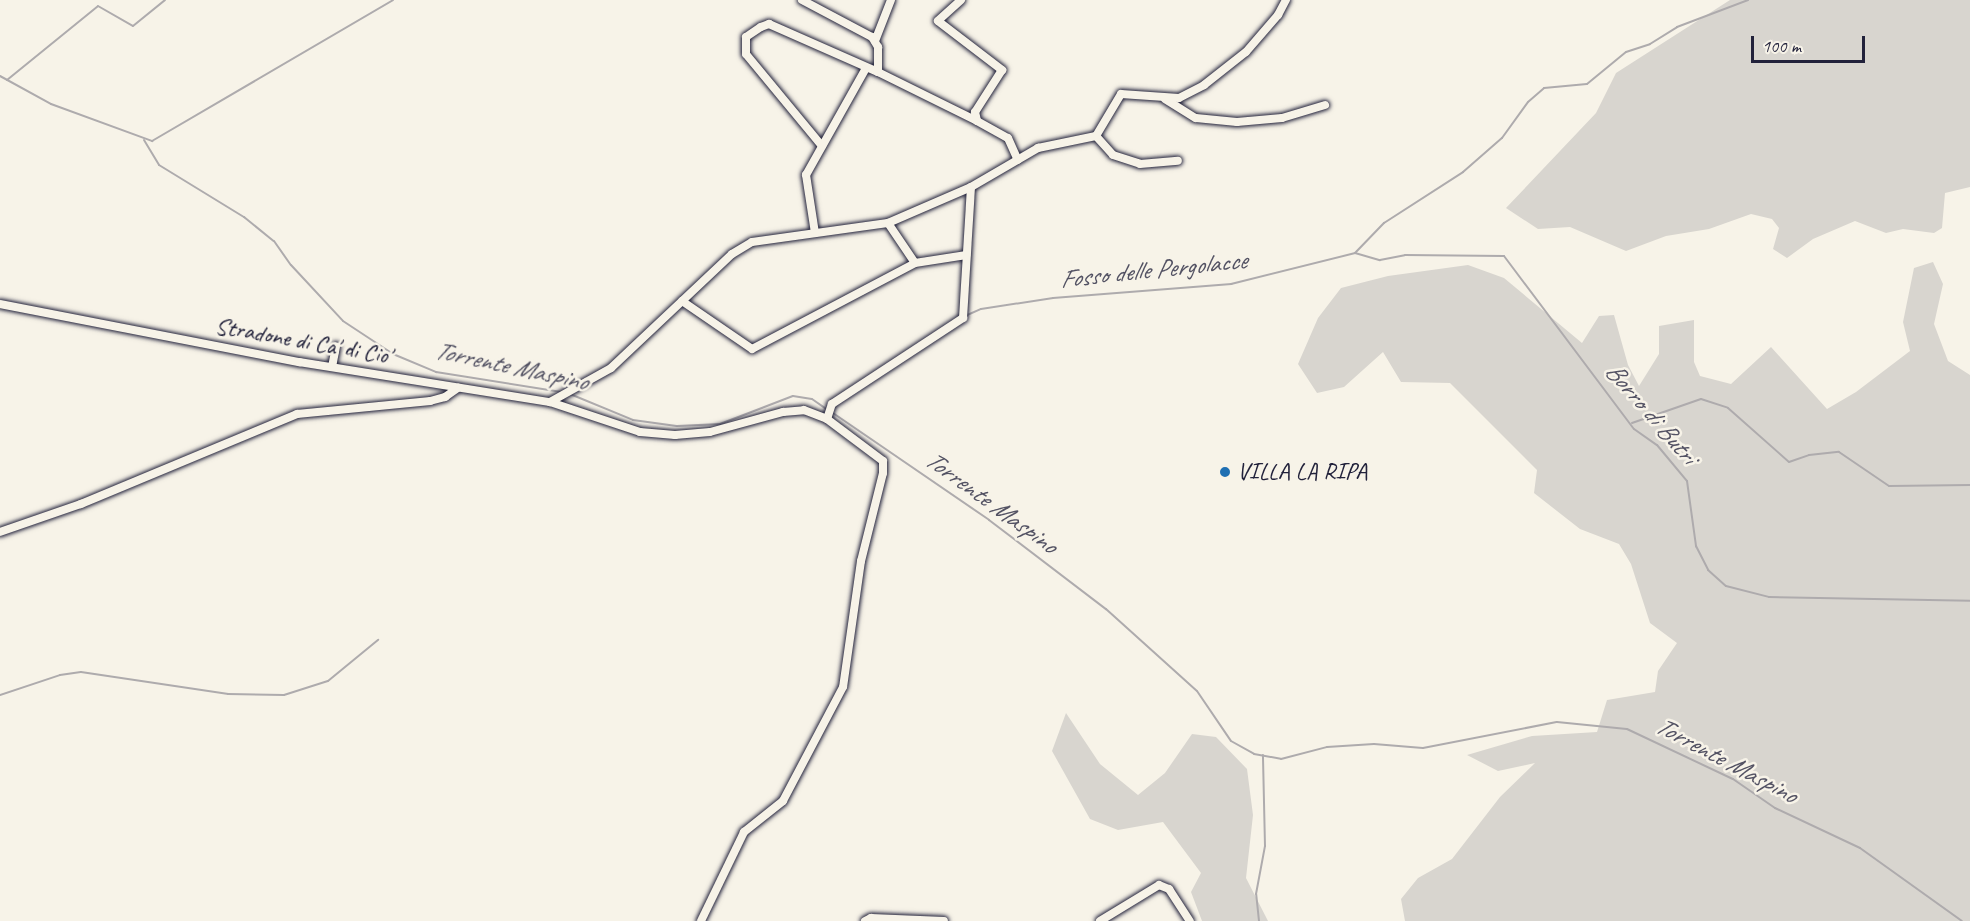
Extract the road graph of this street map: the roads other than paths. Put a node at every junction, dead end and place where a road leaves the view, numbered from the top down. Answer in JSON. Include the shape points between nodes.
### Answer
{"nodes":[{"id":1,"x":802,"y":0,"type":"edge"},
{"id":2,"x":891,"y":0,"type":"edge"},
{"id":3,"x":960,"y":0,"type":"edge"},
{"id":4,"x":1286,"y":0,"type":"edge"},
{"id":5,"x":875,"y":41,"type":"junction"},
{"id":6,"x":866,"y":68,"type":"junction"},
{"id":7,"x":878,"y":72,"type":"junction"},
{"id":8,"x":1165,"y":99,"type":"junction"},
{"id":9,"x":1325,"y":105,"type":"dead end"},
{"id":10,"x":977,"y":121,"type":"junction"},
{"id":11,"x":1096,"y":136,"type":"junction"},
{"id":12,"x":822,"y":146,"type":"junction"},
{"id":13,"x":1018,"y":160,"type":"junction"},
{"id":14,"x":1178,"y":161,"type":"dead end"},
{"id":15,"x":971,"y":187,"type":"junction"},
{"id":16,"x":888,"y":223,"type":"junction"},
{"id":17,"x":814,"y":233,"type":"junction"},
{"id":18,"x":966,"y":255,"type":"junction"},
{"id":19,"x":915,"y":263,"type":"junction"},
{"id":20,"x":682,"y":301,"type":"junction"},
{"id":21,"x":0,"y":304,"type":"edge"},
{"id":22,"x":336,"y":346,"type":"dead end"},
{"id":23,"x":332,"y":367,"type":"junction"},
{"id":24,"x":458,"y":388,"type":"junction"},
{"id":25,"x":550,"y":402,"type":"junction"},
{"id":26,"x":827,"y":419,"type":"junction"},
{"id":27,"x":0,"y":532,"type":"edge"},
{"id":28,"x":701,"y":921,"type":"edge"},
{"id":29,"x":865,"y":921,"type":"edge"},
{"id":30,"x":944,"y":921,"type":"edge"},
{"id":31,"x":1100,"y":921,"type":"edge"},
{"id":32,"x":1190,"y":921,"type":"edge"}],
"edges":[{"from":1,"to":5,"type":"street"},
{"from":2,"to":5,"type":"street"},
{"from":3,"to":10,"type":"street","via":[[938,21],[941,27],[1002,70],[975,112]]},
{"from":4,"to":8,"type":"street","via":[[1246,52],[1204,85],[1179,98]]},
{"from":5,"to":7,"type":"street"},
{"from":6,"to":7,"type":"street"},
{"from":6,"to":12,"type":"street"},
{"from":6,"to":12,"type":"street","via":[[769,24],[747,38],[746,54]]},
{"from":7,"to":10,"type":"street"},
{"from":8,"to":9,"type":"street","via":[[1196,118],[1237,122],[1282,118]]},
{"from":8,"to":11,"type":"street","via":[[1121,94]]},
{"from":10,"to":13,"type":"street","via":[[1008,138]]},
{"from":11,"to":13,"type":"street","via":[[1038,148]]},
{"from":11,"to":14,"type":"street","via":[[1113,155],[1140,164]]},
{"from":12,"to":17,"type":"street","via":[[806,175]]},
{"from":13,"to":15,"type":"street"},
{"from":15,"to":16,"type":"street"},
{"from":15,"to":18,"type":"street"},
{"from":16,"to":17,"type":"street"},
{"from":16,"to":19,"type":"street"},
{"from":17,"to":20,"type":"street","via":[[752,243],[732,254]]},
{"from":18,"to":19,"type":"street"},
{"from":18,"to":26,"type":"street","via":[[963,318],[832,404]]},
{"from":19,"to":20,"type":"street","via":[[752,349]]},
{"from":20,"to":25,"type":"street","via":[[611,368]]},
{"from":21,"to":23,"type":"street","name":"Stradone di Ca' di Cio'"},
{"from":22,"to":23,"type":"street"},
{"from":23,"to":24,"type":"street","name":"Stradone di Ca' di Cio'"},
{"from":24,"to":25,"type":"street","name":"Stradone di Ca' di Cio'"},
{"from":24,"to":27,"type":"street","via":[[446,397],[430,401],[297,414],[81,504]]},
{"from":25,"to":26,"type":"street","name":"Stradone di Ca' di Cio'","via":[[640,432],[675,435],[710,432],[783,412],[804,410]]},
{"from":26,"to":28,"type":"street","via":[[883,461],[861,561],[843,687],[783,801],[744,832]]},
{"from":29,"to":30,"type":"street"},
{"from":31,"to":32,"type":"street","via":[[1159,885],[1168,889]]}]}
